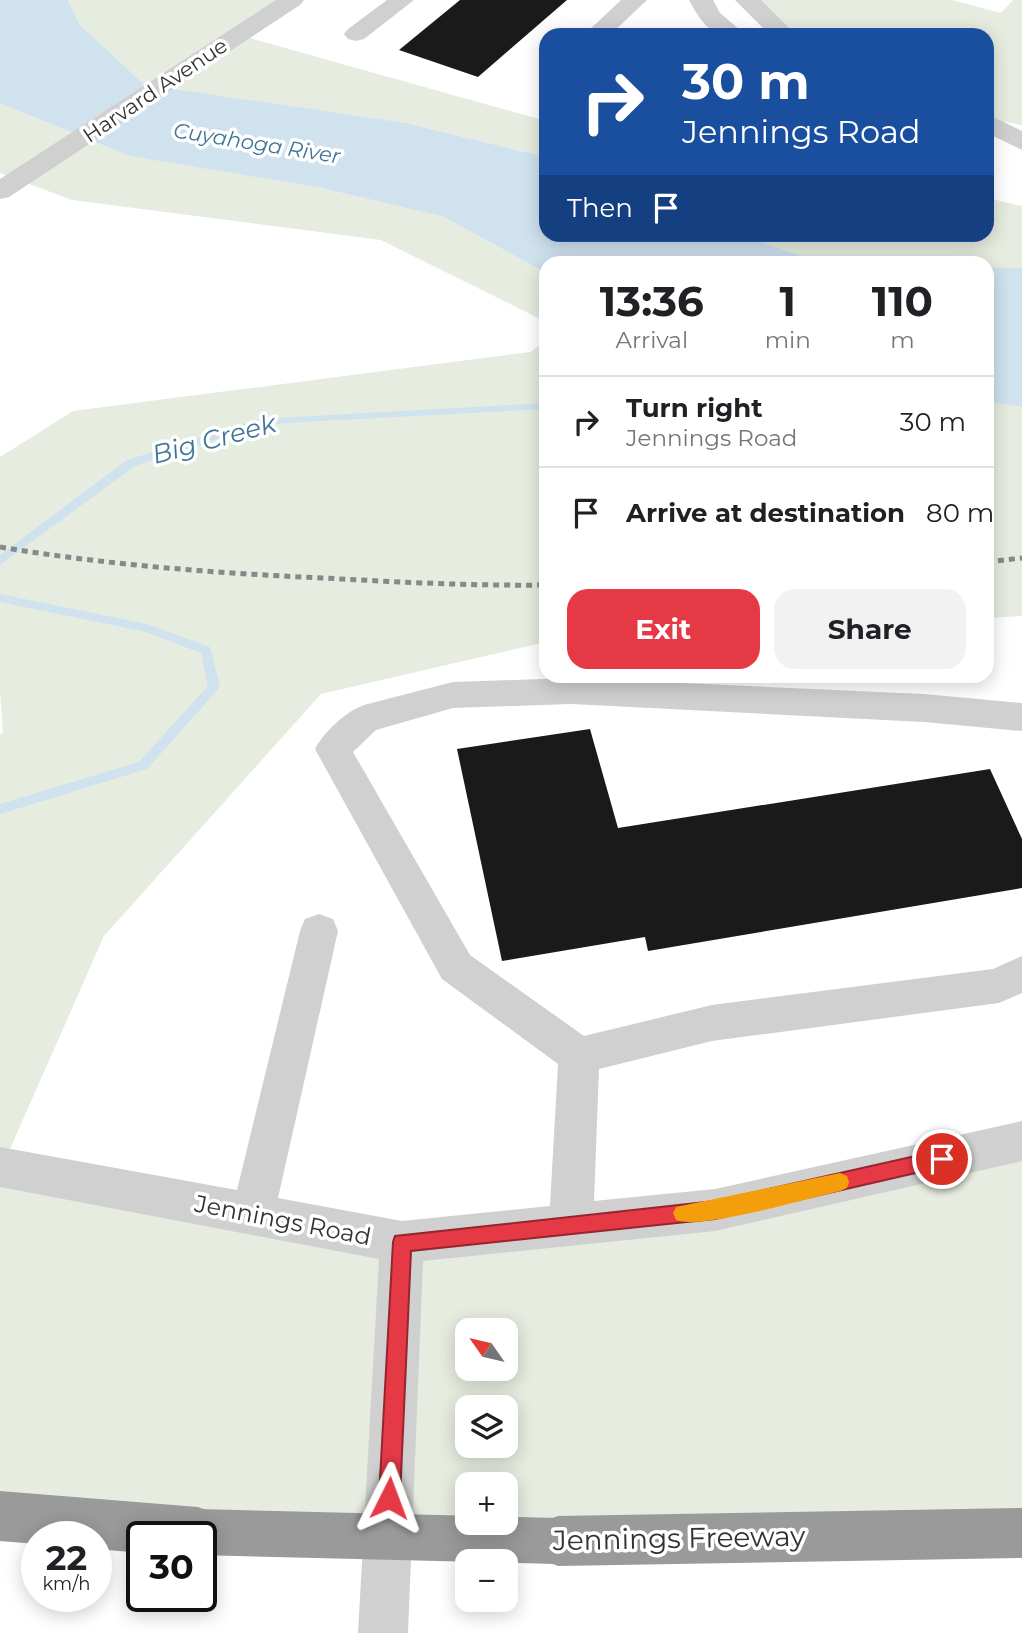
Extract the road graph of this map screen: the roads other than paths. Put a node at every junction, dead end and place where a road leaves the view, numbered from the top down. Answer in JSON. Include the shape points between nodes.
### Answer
{"nodes":[{"id":1,"x":292,"y":0,"type":"edge"},
{"id":2,"x":402,"y":0,"type":"edge"},
{"id":3,"x":635,"y":0,"type":"edge"},
{"id":4,"x":701,"y":0,"type":"edge"},
{"id":5,"x":747,"y":0,"type":"edge"},
{"id":6,"x":604,"y":28,"type":"edge"},
{"id":7,"x":725,"y":28,"type":"edge"},
{"id":8,"x":777,"y":28,"type":"edge"},
{"id":9,"x":356,"y":34,"type":"dead end"},
{"id":10,"x":994,"y":121,"type":"edge"},
{"id":11,"x":994,"y":124,"type":"edge"},
{"id":12,"x":1022,"y":125,"type":"edge"},
{"id":13,"x":1022,"y":142,"type":"edge"},
{"id":14,"x":9,"y":186,"type":"edge"},
{"id":15,"x":1022,"y":717,"type":"edge"},
{"id":16,"x":319,"y":931,"type":"dead end"},
{"id":17,"x":1022,"y":973,"type":"edge"},
{"id":18,"x":579,"y":1056,"type":"junction"},
{"id":19,"x":1022,"y":1140,"type":"edge"},
{"id":20,"x":0,"y":1167,"type":"edge"},
{"id":21,"x":253,"y":1214,"type":"junction"},
{"id":22,"x":571,"y":1225,"type":"junction"},
{"id":23,"x":402,"y":1242,"type":"junction"},
{"id":24,"x":0,"y":1516,"type":"edge"},
{"id":25,"x":1022,"y":1533,"type":"edge"},
{"id":26,"x":383,"y":1633,"type":"edge"}],
"edges":[{"from":1,"to":14,"type":"street","name":"Harvard Avenue"},
{"from":2,"to":9,"type":"street"},
{"from":3,"to":6,"type":"street"},
{"from":4,"to":7,"type":"street","via":[[710,17]]},
{"from":5,"to":8,"type":"street"},
{"from":10,"to":12,"type":"street"},
{"from":11,"to":13,"type":"street"},
{"from":15,"to":18,"type":"street","via":[[571,691],[453,695],[364,719],[333,749],[456,967]]},
{"from":16,"to":21,"type":"street"},
{"from":17,"to":18,"type":"street","via":[[999,986],[712,1023]]},
{"from":18,"to":22,"type":"street"},
{"from":19,"to":22,"type":"street","name":"Jennings Road","via":[[715,1210]]},
{"from":20,"to":21,"type":"street","name":"Jennings Road"},
{"from":21,"to":23,"type":"street","name":"Jennings Road"},
{"from":22,"to":23,"type":"street","name":"Jennings Road"},
{"from":23,"to":26,"type":"street"},
{"from":24,"to":25,"type":"highway","name":"Jennings Freeway","bridge":true,"via":[[198,1532],[558,1541]]}]}
